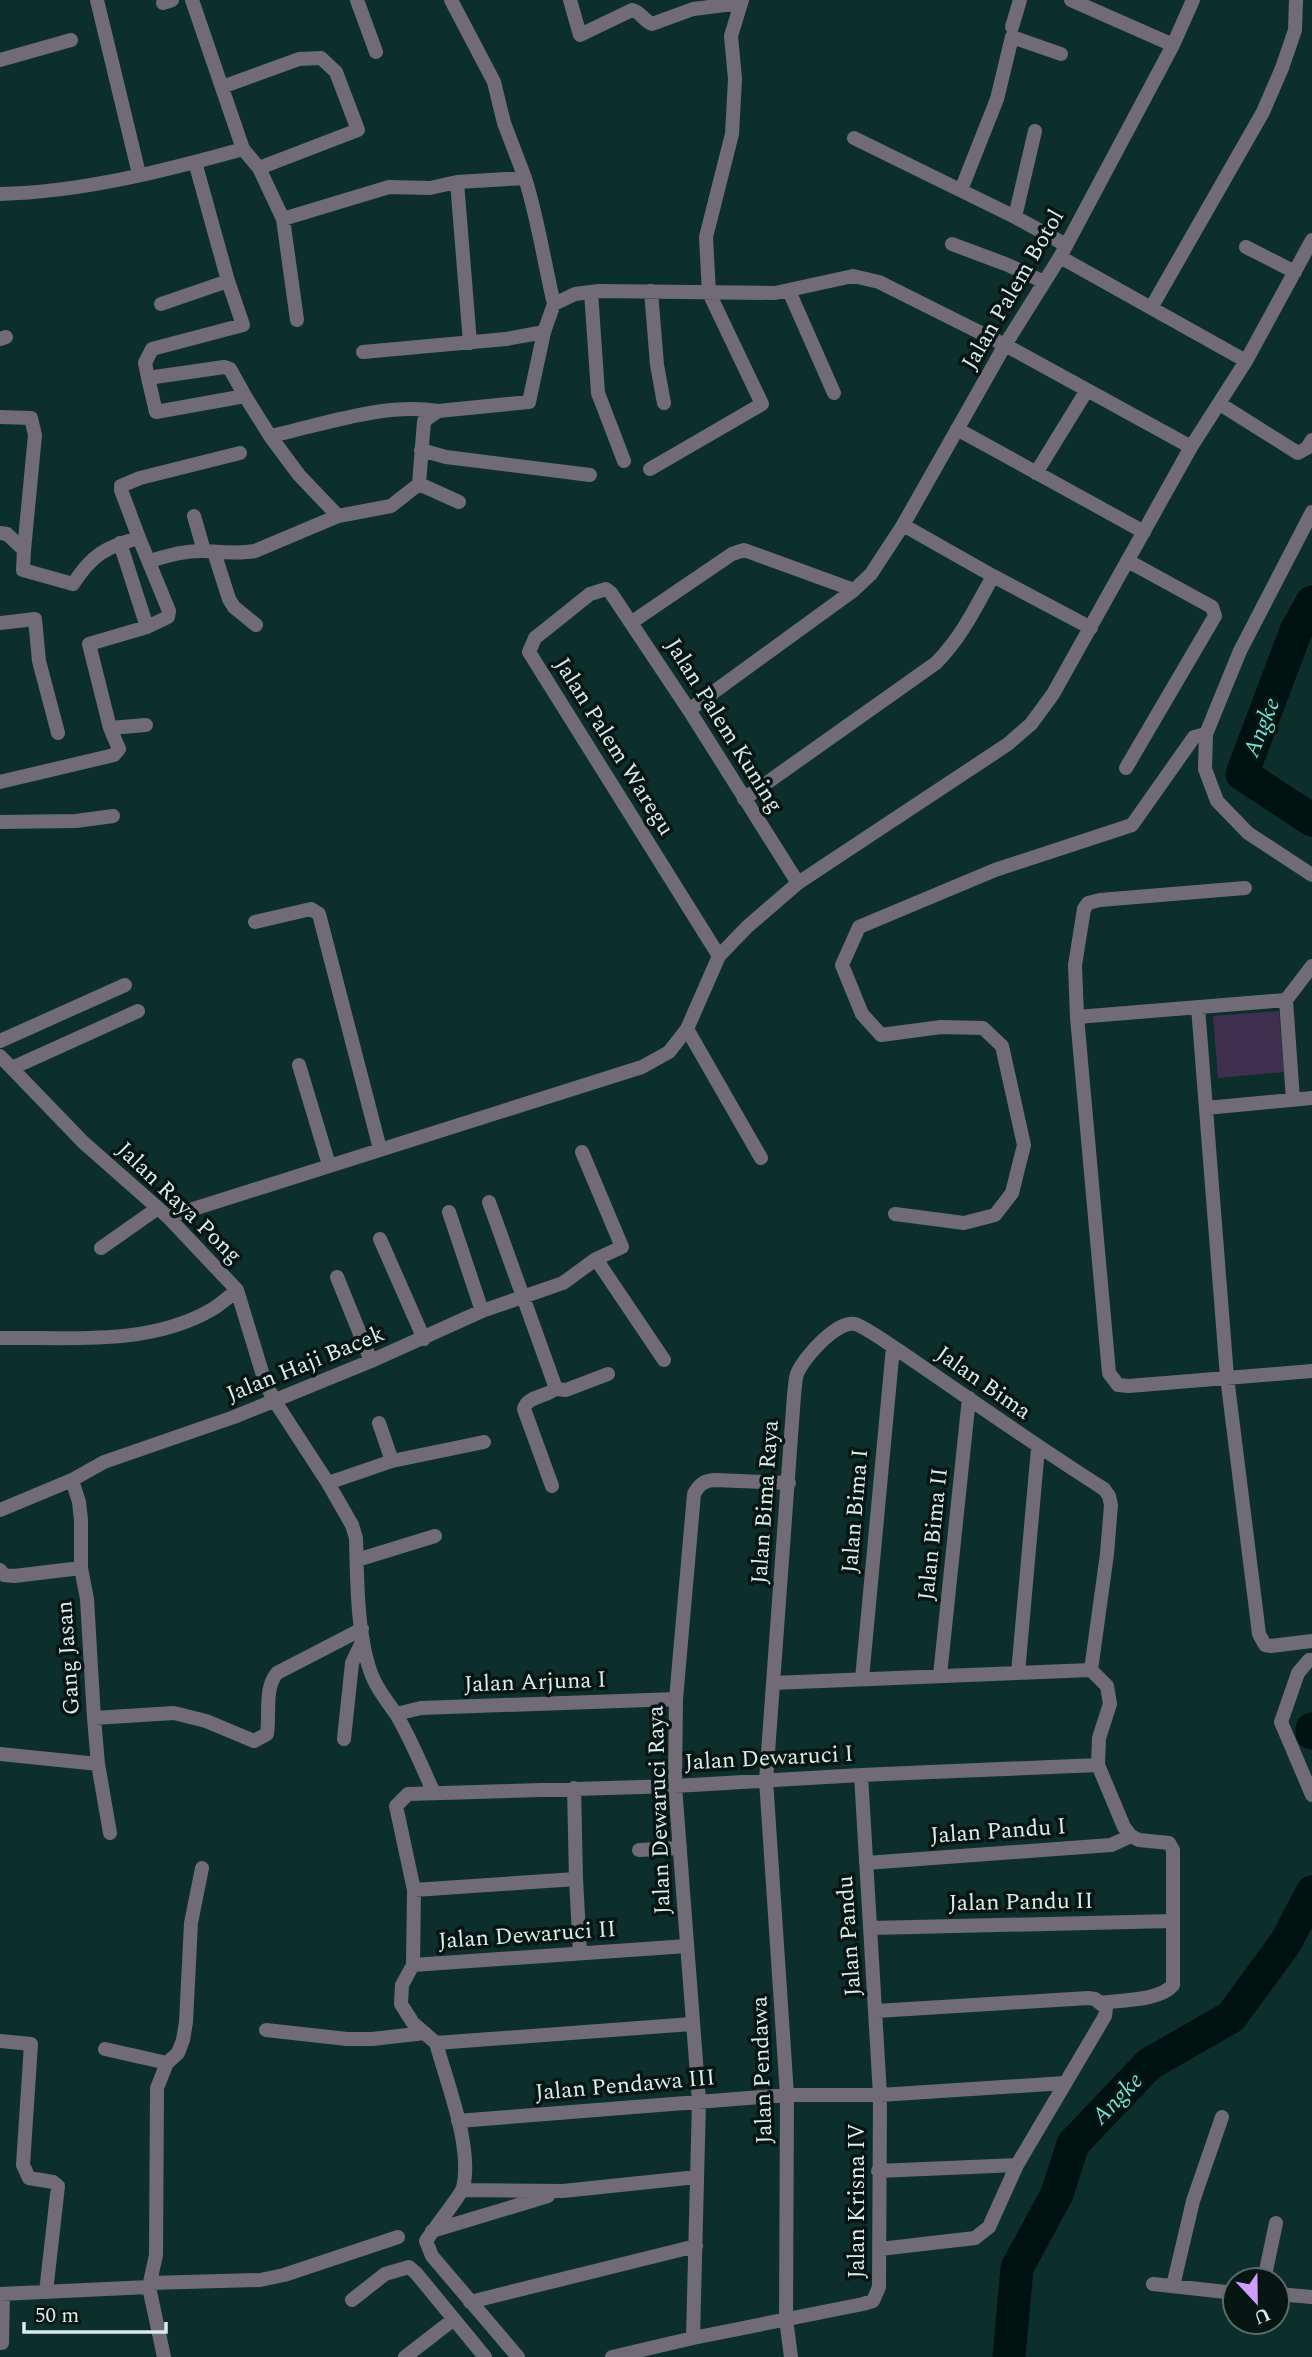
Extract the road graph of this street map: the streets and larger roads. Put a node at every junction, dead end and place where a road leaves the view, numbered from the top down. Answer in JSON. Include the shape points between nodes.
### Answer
{"nodes":[{"id":1,"x":97,"y":0,"type":"edge"},
{"id":2,"x":192,"y":0,"type":"edge"},
{"id":3,"x":357,"y":0,"type":"edge"},
{"id":4,"x":451,"y":0,"type":"edge"},
{"id":5,"x":570,"y":0,"type":"edge"},
{"id":6,"x":1020,"y":0,"type":"edge"},
{"id":7,"x":1071,"y":0,"type":"edge"},
{"id":8,"x":1193,"y":0,"type":"edge"},
{"id":9,"x":1296,"y":0,"type":"edge"},
{"id":10,"x":741,"y":2,"type":"edge"},
{"id":11,"x":1012,"y":27,"type":"dead end"},
{"id":12,"x":71,"y":40,"type":"dead end"},
{"id":13,"x":1173,"y":45,"type":"junction"},
{"id":14,"x":376,"y":52,"type":"dead end"},
{"id":15,"x":1061,"y":54,"type":"dead end"},
{"id":16,"x":0,"y":60,"type":"edge"},
{"id":17,"x":222,"y":87,"type":"junction"},
{"id":18,"x":1035,"y":131,"type":"dead end"},
{"id":19,"x":854,"y":138,"type":"dead end"},
{"id":20,"x":243,"y":149,"type":"junction"},
{"id":21,"x":195,"y":162,"type":"junction"},
{"id":22,"x":258,"y":168,"type":"junction"},
{"id":23,"x":139,"y":174,"type":"junction"},
{"id":24,"x":525,"y":178,"type":"junction"},
{"id":25,"x":457,"y":182,"type":"junction"},
{"id":26,"x":961,"y":190,"type":"junction"},
{"id":27,"x":0,"y":194,"type":"edge"},
{"id":28,"x":1015,"y":216,"type":"junction"},
{"id":29,"x":283,"y":219,"type":"junction"},
{"id":30,"x":1312,"y":240,"type":"edge"},
{"id":31,"x":951,"y":244,"type":"dead end"},
{"id":32,"x":1246,"y":247,"type":"dead end"},
{"id":33,"x":1063,"y":251,"type":"junction"},
{"id":34,"x":1295,"y":272,"type":"junction"},
{"id":35,"x":228,"y":281,"type":"junction"},
{"id":36,"x":1044,"y":282,"type":"junction"},
{"id":37,"x":651,"y":291,"type":"junction"},
{"id":38,"x":789,"y":291,"type":"junction"},
{"id":39,"x":591,"y":292,"type":"junction"},
{"id":40,"x":709,"y":293,"type":"junction"},
{"id":41,"x":161,"y":304,"type":"dead end"},
{"id":42,"x":554,"y":304,"type":"junction"},
{"id":43,"x":1151,"y":308,"type":"junction"},
{"id":44,"x":297,"y":320,"type":"dead end"},
{"id":45,"x":544,"y":332,"type":"junction"},
{"id":46,"x":470,"y":343,"type":"junction"},
{"id":47,"x":1005,"y":345,"type":"junction"},
{"id":48,"x":363,"y":352,"type":"dead end"},
{"id":49,"x":1246,"y":361,"type":"junction"},
{"id":50,"x":148,"y":377,"type":"junction"},
{"id":51,"x":1087,"y":390,"type":"junction"},
{"id":52,"x":834,"y":393,"type":"dead end"},
{"id":53,"x":245,"y":396,"type":"junction"},
{"id":54,"x":664,"y":403,"type":"dead end"},
{"id":55,"x":1220,"y":404,"type":"junction"},
{"id":56,"x":438,"y":411,"type":"junction"},
{"id":57,"x":0,"y":417,"type":"edge"},
{"id":58,"x":957,"y":429,"type":"junction"},
{"id":59,"x":270,"y":436,"type":"junction"},
{"id":60,"x":1312,"y":440,"type":"edge"},
{"id":61,"x":1191,"y":447,"type":"junction"},
{"id":62,"x":421,"y":450,"type":"junction"},
{"id":63,"x":240,"y":453,"type":"dead end"},
{"id":64,"x":624,"y":461,"type":"dead end"},
{"id":65,"x":650,"y":469,"type":"dead end"},
{"id":66,"x":1035,"y":472,"type":"junction"},
{"id":67,"x":590,"y":475,"type":"dead end"},
{"id":68,"x":419,"y":484,"type":"junction"},
{"id":69,"x":459,"y":502,"type":"dead end"},
{"id":70,"x":1312,"y":512,"type":"edge"},
{"id":71,"x":194,"y":516,"type":"dead end"},
{"id":72,"x":338,"y":516,"type":"junction"},
{"id":73,"x":903,"y":524,"type":"junction"},
{"id":74,"x":1144,"y":532,"type":"junction"},
{"id":75,"x":0,"y":533,"type":"edge"},
{"id":76,"x":139,"y":538,"type":"junction"},
{"id":77,"x":120,"y":543,"type":"junction"},
{"id":78,"x":24,"y":550,"type":"junction"},
{"id":79,"x":209,"y":552,"type":"junction"},
{"id":80,"x":150,"y":561,"type":"junction"},
{"id":81,"x":1128,"y":561,"type":"junction"},
{"id":82,"x":993,"y":576,"type":"junction"},
{"id":83,"x":854,"y":590,"type":"junction"},
{"id":84,"x":611,"y":593,"type":"joint"},
{"id":85,"x":0,"y":622,"type":"edge"},
{"id":86,"x":632,"y":622,"type":"junction"},
{"id":87,"x":256,"y":625,"type":"dead end"},
{"id":88,"x":147,"y":627,"type":"junction"},
{"id":89,"x":1091,"y":628,"type":"junction"},
{"id":90,"x":689,"y":710,"type":"junction"},
{"id":91,"x":146,"y":725,"type":"dead end"},
{"id":92,"x":110,"y":728,"type":"junction"},
{"id":93,"x":58,"y":733,"type":"dead end"},
{"id":94,"x":1206,"y":734,"type":"junction"},
{"id":95,"x":1126,"y":768,"type":"dead end"},
{"id":96,"x":0,"y":782,"type":"edge"},
{"id":97,"x":744,"y":799,"type":"junction"},
{"id":98,"x":113,"y":816,"type":"dead end"},
{"id":99,"x":0,"y":822,"type":"edge"},
{"id":100,"x":1312,"y":875,"type":"edge"},
{"id":101,"x":798,"y":883,"type":"junction"},
{"id":102,"x":1245,"y":888,"type":"dead end"},
{"id":103,"x":255,"y":922,"type":"dead end"},
{"id":104,"x":719,"y":956,"type":"junction"},
{"id":105,"x":1312,"y":966,"type":"edge"},
{"id":106,"x":1307,"y":981,"type":"edge"},
{"id":107,"x":125,"y":985,"type":"dead end"},
{"id":108,"x":1286,"y":1000,"type":"junction"},
{"id":109,"x":1198,"y":1007,"type":"junction"},
{"id":110,"x":138,"y":1011,"type":"dead end"},
{"id":111,"x":1077,"y":1017,"type":"junction"},
{"id":112,"x":687,"y":1029,"type":"junction"},
{"id":113,"x":0,"y":1041,"type":"edge"},
{"id":114,"x":0,"y":1056,"type":"edge"},
{"id":115,"x":299,"y":1065,"type":"dead end"},
{"id":116,"x":12,"y":1068,"type":"junction"},
{"id":117,"x":1312,"y":1098,"type":"edge"},
{"id":118,"x":1293,"y":1100,"type":"junction"},
{"id":119,"x":1206,"y":1108,"type":"junction"},
{"id":120,"x":380,"y":1149,"type":"junction"},
{"id":121,"x":582,"y":1152,"type":"dead end"},
{"id":122,"x":761,"y":1158,"type":"dead end"},
{"id":123,"x":329,"y":1165,"type":"junction"},
{"id":124,"x":489,"y":1202,"type":"dead end"},
{"id":125,"x":163,"y":1212,"type":"junction"},
{"id":126,"x":449,"y":1212,"type":"dead end"},
{"id":127,"x":895,"y":1214,"type":"dead end"},
{"id":128,"x":380,"y":1239,"type":"dead end"},
{"id":129,"x":101,"y":1248,"type":"dead end"},
{"id":130,"x":596,"y":1259,"type":"junction"},
{"id":131,"x":337,"y":1276,"type":"dead end"},
{"id":132,"x":237,"y":1290,"type":"junction"},
{"id":133,"x":522,"y":1297,"type":"junction"},
{"id":134,"x":482,"y":1311,"type":"junction"},
{"id":135,"x":828,"y":1336,"type":"joint"},
{"id":136,"x":0,"y":1338,"type":"edge"},
{"id":137,"x":424,"y":1339,"type":"junction"},
{"id":138,"x":893,"y":1347,"type":"junction"},
{"id":139,"x":664,"y":1360,"type":"dead end"},
{"id":140,"x":371,"y":1361,"type":"junction"},
{"id":141,"x":1312,"y":1371,"type":"edge"},
{"id":142,"x":608,"y":1374,"type":"dead end"},
{"id":143,"x":1227,"y":1377,"type":"junction"},
{"id":144,"x":555,"y":1389,"type":"junction"},
{"id":145,"x":969,"y":1398,"type":"junction"},
{"id":146,"x":274,"y":1400,"type":"junction"},
{"id":147,"x":379,"y":1423,"type":"dead end"},
{"id":148,"x":484,"y":1442,"type":"dead end"},
{"id":149,"x":1038,"y":1448,"type":"junction"},
{"id":150,"x":392,"y":1461,"type":"junction"},
{"id":151,"x":72,"y":1479,"type":"junction"},
{"id":152,"x":328,"y":1483,"type":"junction"},
{"id":153,"x":789,"y":1483,"type":"junction"},
{"id":154,"x":552,"y":1486,"type":"dead end"},
{"id":155,"x":0,"y":1510,"type":"edge"},
{"id":156,"x":435,"y":1536,"type":"dead end"},
{"id":157,"x":357,"y":1560,"type":"junction"},
{"id":158,"x":81,"y":1568,"type":"junction"},
{"id":159,"x":0,"y":1570,"type":"edge"},
{"id":160,"x":362,"y":1634,"type":"junction"},
{"id":161,"x":1312,"y":1642,"type":"edge"},
{"id":162,"x":1312,"y":1660,"type":"edge"},
{"id":163,"x":1091,"y":1670,"type":"junction"},
{"id":164,"x":1018,"y":1673,"type":"junction"},
{"id":165,"x":940,"y":1675,"type":"junction"},
{"id":166,"x":862,"y":1679,"type":"junction"},
{"id":167,"x":773,"y":1683,"type":"junction"},
{"id":168,"x":676,"y":1699,"type":"junction"},
{"id":169,"x":396,"y":1714,"type":"junction"},
{"id":170,"x":94,"y":1718,"type":"junction"},
{"id":171,"x":345,"y":1739,"type":"dead end"},
{"id":172,"x":0,"y":1754,"type":"edge"},
{"id":173,"x":98,"y":1764,"type":"junction"},
{"id":174,"x":1098,"y":1765,"type":"junction"},
{"id":175,"x":861,"y":1775,"type":"junction"},
{"id":176,"x":766,"y":1780,"type":"junction"},
{"id":177,"x":675,"y":1786,"type":"junction"},
{"id":178,"x":574,"y":1788,"type":"junction"},
{"id":179,"x":434,"y":1793,"type":"junction"},
{"id":180,"x":1312,"y":1795,"type":"edge"},
{"id":181,"x":401,"y":1798,"type":"joint"},
{"id":182,"x":110,"y":1833,"type":"dead end"},
{"id":183,"x":1131,"y":1836,"type":"junction"},
{"id":184,"x":680,"y":1848,"type":"junction"},
{"id":185,"x":639,"y":1850,"type":"dead end"},
{"id":186,"x":866,"y":1863,"type":"junction"},
{"id":187,"x":202,"y":1868,"type":"dead end"},
{"id":188,"x":576,"y":1879,"type":"junction"},
{"id":189,"x":414,"y":1890,"type":"junction"},
{"id":190,"x":1172,"y":1921,"type":"junction"},
{"id":191,"x":871,"y":1928,"type":"junction"},
{"id":192,"x":687,"y":1946,"type":"junction"},
{"id":193,"x":580,"y":1953,"type":"junction"},
{"id":194,"x":413,"y":1965,"type":"junction"},
{"id":195,"x":1103,"y":2006,"type":"junction"},
{"id":196,"x":876,"y":2011,"type":"junction"},
{"id":197,"x":692,"y":2024,"type":"junction"},
{"id":198,"x":266,"y":2030,"type":"dead end"},
{"id":199,"x":425,"y":2033,"type":"junction"},
{"id":200,"x":0,"y":2040,"type":"edge"},
{"id":201,"x":436,"y":2043,"type":"junction"},
{"id":202,"x":105,"y":2049,"type":"dead end"},
{"id":203,"x":167,"y":2063,"type":"junction"},
{"id":204,"x":1065,"y":2083,"type":"junction"},
{"id":205,"x":787,"y":2095,"type":"junction"},
{"id":206,"x":880,"y":2095,"type":"junction"},
{"id":207,"x":699,"y":2101,"type":"junction"},
{"id":208,"x":1223,"y":2117,"type":"dead end"},
{"id":209,"x":458,"y":2121,"type":"junction"},
{"id":210,"x":1017,"y":2165,"type":"junction"},
{"id":211,"x":878,"y":2171,"type":"junction"},
{"id":212,"x":697,"y":2176,"type":"junction"},
{"id":213,"x":463,"y":2190,"type":"junction"},
{"id":214,"x":563,"y":2191,"type":"junction"},
{"id":215,"x":1276,"y":2223,"type":"dead end"},
{"id":216,"x":432,"y":2231,"type":"junction"},
{"id":217,"x":398,"y":2237,"type":"dead end"},
{"id":218,"x":696,"y":2246,"type":"junction"},
{"id":219,"x":880,"y":2249,"type":"junction"},
{"id":220,"x":1267,"y":2266,"type":"edge"},
{"id":221,"x":1153,"y":2284,"type":"dead end"},
{"id":222,"x":150,"y":2285,"type":"junction"},
{"id":223,"x":1173,"y":2286,"type":"junction"},
{"id":224,"x":1221,"y":2291,"type":"edge"},
{"id":225,"x":46,"y":2292,"type":"junction"},
{"id":226,"x":1,"y":2294,"type":"edge"},
{"id":227,"x":1291,"y":2295,"type":"edge"},
{"id":228,"x":1312,"y":2297,"type":"edge"},
{"id":229,"x":352,"y":2300,"type":"dead end"},
{"id":230,"x":470,"y":2302,"type":"junction"},
{"id":231,"x":454,"y":2319,"type":"junction"},
{"id":232,"x":786,"y":2319,"type":"junction"},
{"id":233,"x":693,"y":2338,"type":"junction"},
{"id":234,"x":2,"y":2343,"type":"dead end"},
{"id":235,"x":164,"y":2357,"type":"edge"},
{"id":236,"x":405,"y":2357,"type":"edge"},
{"id":237,"x":485,"y":2357,"type":"edge"},
{"id":238,"x":519,"y":2357,"type":"edge"},
{"id":239,"x":612,"y":2357,"type":"edge"},
{"id":240,"x":791,"y":2357,"type":"edge"}],
"edges":[{"from":1,"to":23,"type":"street"},
{"from":2,"to":17,"type":"street"},
{"from":3,"to":14,"type":"street"},
{"from":4,"to":24,"type":"street","via":[[494,82]]},
{"from":5,"to":10,"type":"street","via":[[580,36],[632,10],[652,24],[693,9]]},
{"from":6,"to":11,"type":"street"},
{"from":7,"to":13,"type":"street"},
{"from":8,"to":13,"type":"street","name":"Jalan Palem Botol"},
{"from":9,"to":43,"type":"street","via":[[1294,30],[1263,112]]},
{"from":10,"to":40,"type":"street","via":[[731,36],[735,79],[732,134],[706,237]]},
{"from":12,"to":16,"type":"street"},
{"from":13,"to":33,"type":"street","name":"Jalan Palem Botol"},
{"from":15,"to":26,"type":"street","via":[[1012,37],[997,99]]},
{"from":17,"to":20,"type":"street"},
{"from":17,"to":22,"type":"street","via":[[299,60],[321,58],[336,72],[358,130]]},
{"from":18,"to":28,"type":"street"},
{"from":19,"to":26,"type":"street"},
{"from":20,"to":21,"type":"street"},
{"from":20,"to":22,"type":"street"},
{"from":21,"to":23,"type":"street"},
{"from":21,"to":35,"type":"street"},
{"from":22,"to":29,"type":"street"},
{"from":23,"to":27,"type":"street","via":[[79,187]]},
{"from":24,"to":25,"type":"street"},
{"from":24,"to":42,"type":"street"},
{"from":25,"to":29,"type":"street","via":[[430,188],[389,187]]},
{"from":25,"to":46,"type":"street"},
{"from":26,"to":28,"type":"street"},
{"from":28,"to":33,"type":"street"},
{"from":29,"to":44,"type":"street"},
{"from":30,"to":34,"type":"street"},
{"from":31,"to":36,"type":"street"},
{"from":32,"to":34,"type":"street"},
{"from":33,"to":36,"type":"street","name":"Jalan Palem Botol"},
{"from":33,"to":43,"type":"street"},
{"from":34,"to":49,"type":"street"},
{"from":35,"to":41,"type":"street"},
{"from":35,"to":50,"type":"street","via":[[243,325],[152,349],[145,363]]},
{"from":36,"to":47,"type":"street","name":"Jalan Palem Botol"},
{"from":37,"to":39,"type":"street"},
{"from":37,"to":40,"type":"street"},
{"from":37,"to":54,"type":"street"},
{"from":38,"to":40,"type":"street"},
{"from":38,"to":47,"type":"street","via":[[853,276],[879,282]]},
{"from":38,"to":52,"type":"street"},
{"from":39,"to":42,"type":"street"},
{"from":39,"to":64,"type":"street","via":[[598,393]]},
{"from":40,"to":65,"type":"street","via":[[762,404]]},
{"from":42,"to":45,"type":"street"},
{"from":43,"to":49,"type":"street"},
{"from":45,"to":46,"type":"street"},
{"from":45,"to":56,"type":"street","via":[[529,402]]},
{"from":46,"to":48,"type":"street"},
{"from":47,"to":51,"type":"street"},
{"from":47,"to":58,"type":"street","name":"Jalan Palem Botol"},
{"from":49,"to":55,"type":"street"},
{"from":50,"to":53,"type":"street","via":[[224,367],[230,369]]},
{"from":50,"to":53,"type":"street","via":[[156,412]]},
{"from":51,"to":61,"type":"street"},
{"from":51,"to":66,"type":"street"},
{"from":53,"to":59,"type":"street"},
{"from":55,"to":60,"type":"street","via":[[1298,453]]},
{"from":55,"to":61,"type":"street"},
{"from":56,"to":59,"type":"street","via":[[415,407]]},
{"from":56,"to":62,"type":"street","via":[[424,421]]},
{"from":57,"to":78,"type":"street","via":[[32,418],[35,435]]},
{"from":58,"to":66,"type":"street"},
{"from":58,"to":73,"type":"street","name":"Jalan Palem Botol"},
{"from":59,"to":72,"type":"street"},
{"from":61,"to":74,"type":"street"},
{"from":62,"to":67,"type":"street"},
{"from":62,"to":68,"type":"street"},
{"from":63,"to":76,"type":"street","via":[[121,485]]},
{"from":66,"to":74,"type":"street"},
{"from":68,"to":69,"type":"street"},
{"from":68,"to":72,"type":"street","via":[[391,506]]},
{"from":70,"to":94,"type":"street","via":[[1240,651]]},
{"from":71,"to":79,"type":"street"},
{"from":72,"to":79,"type":"street","via":[[255,551]]},
{"from":73,"to":82,"type":"street"},
{"from":73,"to":83,"type":"street","name":"Jalan Palem Botol","via":[[871,574]]},
{"from":74,"to":81,"type":"street"},
{"from":75,"to":78,"type":"street"},
{"from":76,"to":77,"type":"street"},
{"from":76,"to":80,"type":"street"},
{"from":77,"to":78,"type":"street","via":[[87,562],[73,584],[23,570]]},
{"from":77,"to":88,"type":"street"},
{"from":79,"to":80,"type":"street"},
{"from":79,"to":87,"type":"street","via":[[234,607]]},
{"from":80,"to":88,"type":"street","via":[[169,611],[168,617]]},
{"from":81,"to":89,"type":"street"},
{"from":81,"to":95,"type":"street","via":[[1212,607],[1215,616]]},
{"from":82,"to":89,"type":"street"},
{"from":82,"to":97,"type":"street","via":[[950,650],[936,663]]},
{"from":83,"to":86,"type":"street","via":[[744,550]]},
{"from":83,"to":90,"type":"street","name":"Jalan Palem Botol"},
{"from":84,"to":86,"type":"street","name":"Jalan Palem Kuning"},
{"from":84,"to":104,"type":"street","name":"Jalan Palem Waregu","via":[[606,589],[590,594],[535,638],[529,652]]},
{"from":85,"to":93,"type":"street","via":[[35,619],[39,661]]},
{"from":86,"to":90,"type":"street","name":"Jalan Palem Kuning"},
{"from":88,"to":92,"type":"street","via":[[88,647]]},
{"from":89,"to":101,"type":"street","via":[[1031,724],[1008,744]]},
{"from":90,"to":97,"type":"street","name":"Jalan Palem Kuning"},
{"from":91,"to":92,"type":"street"},
{"from":92,"to":96,"type":"street","via":[[119,750],[114,755]]},
{"from":94,"to":100,"type":"street","via":[[1205,769],[1217,801],[1248,833]]},
{"from":94,"to":127,"type":"street","via":[[1194,737],[1132,825],[995,870],[859,927],[842,965],[862,1014],[881,1035],[941,1027],[983,1028],[1002,1046],[1024,1145],[1012,1193],[995,1215],[964,1223]]},
{"from":97,"to":101,"type":"street","name":"Jalan Palem Kuning"},
{"from":98,"to":99,"type":"street"},
{"from":101,"to":104,"type":"street"},
{"from":102,"to":111,"type":"street","via":[[1088,903],[1075,965]]},
{"from":103,"to":120,"type":"street","via":[[311,909],[319,914]]},
{"from":104,"to":112,"type":"street"},
{"from":105,"to":106,"type":"street"},
{"from":106,"to":108,"type":"street"},
{"from":107,"to":113,"type":"street"},
{"from":108,"to":109,"type":"street"},
{"from":108,"to":118,"type":"street"},
{"from":109,"to":111,"type":"street"},
{"from":109,"to":119,"type":"street"},
{"from":110,"to":116,"type":"street"},
{"from":111,"to":143,"type":"street","via":[[1109,1373],[1118,1385],[1129,1386]]},
{"from":112,"to":120,"type":"street","via":[[669,1052],[642,1067]]},
{"from":112,"to":122,"type":"street"},
{"from":114,"to":116,"type":"street","name":"Jalan Raya Pong"},
{"from":115,"to":123,"type":"street"},
{"from":116,"to":125,"type":"street","name":"Jalan Raya Pong","via":[[83,1142]]},
{"from":117,"to":118,"type":"street"},
{"from":118,"to":119,"type":"street"},
{"from":119,"to":143,"type":"street"},
{"from":120,"to":123,"type":"street"},
{"from":121,"to":130,"type":"street","name":"Jalan Haji Bacek","via":[[622,1247]]},
{"from":123,"to":125,"type":"street"},
{"from":124,"to":133,"type":"street"},
{"from":125,"to":129,"type":"street"},
{"from":125,"to":132,"type":"street","name":"Jalan Raya Pong"},
{"from":126,"to":134,"type":"street"},
{"from":128,"to":137,"type":"street"},
{"from":130,"to":133,"type":"street","name":"Jalan Haji Bacek","via":[[563,1283]]},
{"from":130,"to":139,"type":"street"},
{"from":131,"to":140,"type":"street"},
{"from":132,"to":136,"type":"street","via":[[212,1309],[156,1332]]},
{"from":132,"to":146,"type":"street","name":"Jalan Raya Pong"},
{"from":133,"to":134,"type":"street","name":"Jalan Haji Bacek"},
{"from":133,"to":144,"type":"street"},
{"from":134,"to":137,"type":"street","name":"Jalan Haji Bacek"},
{"from":135,"to":138,"type":"street","name":"Jalan Bima","via":[[855,1324]]},
{"from":135,"to":153,"type":"street","name":"Jalan Bima Raya","via":[[806,1357],[797,1374]]},
{"from":137,"to":140,"type":"street","name":"Jalan Haji Bacek"},
{"from":138,"to":145,"type":"street","name":"Jalan Bima"},
{"from":138,"to":166,"type":"street","name":"Jalan Bima I"},
{"from":140,"to":146,"type":"street","name":"Jalan Haji Bacek"},
{"from":141,"to":143,"type":"street"},
{"from":142,"to":144,"type":"street","via":[[566,1390]]},
{"from":143,"to":161,"type":"street","via":[[1259,1634],[1270,1646]]},
{"from":144,"to":154,"type":"street","via":[[529,1401],[524,1409]]},
{"from":145,"to":149,"type":"street","name":"Jalan Bima"},
{"from":145,"to":165,"type":"street","name":"Jalan Bima II"},
{"from":146,"to":151,"type":"street","name":"Jalan Haji Bacek","via":[[113,1458]]},
{"from":146,"to":152,"type":"street","name":"Jalan Raya Pong"},
{"from":147,"to":150,"type":"street"},
{"from":148,"to":150,"type":"street"},
{"from":149,"to":163,"type":"street","name":"Jalan Bima","via":[[1109,1496],[1107,1554]]},
{"from":149,"to":164,"type":"street"},
{"from":150,"to":152,"type":"street"},
{"from":151,"to":155,"type":"street","name":"Jalan Haji Bacek"},
{"from":151,"to":158,"type":"street","name":"Gang Jasan","via":[[80,1511]]},
{"from":152,"to":157,"type":"street","name":"Jalan Raya Pong","via":[[352,1525]]},
{"from":153,"to":167,"type":"street","name":"Jalan Bima Raya"},
{"from":153,"to":168,"type":"street","name":"Jalan Dewaruci Raya","via":[[714,1480],[706,1481],[694,1494]]},
{"from":156,"to":157,"type":"street"},
{"from":157,"to":160,"type":"street","name":"Jalan Raya Pong"},
{"from":158,"to":159,"type":"street","via":[[14,1576]]},
{"from":158,"to":170,"type":"street","name":"Gang Jasan"},
{"from":160,"to":169,"type":"street","name":"Jalan Raya Pong","via":[[372,1677]]},
{"from":160,"to":170,"type":"street","via":[[277,1674],[269,1691],[267,1734],[254,1741],[174,1713]]},
{"from":160,"to":171,"type":"street","via":[[352,1663]]},
{"from":162,"to":180,"type":"street","via":[[1298,1673],[1281,1723]]},
{"from":163,"to":164,"type":"street"},
{"from":163,"to":174,"type":"street","via":[[1107,1686],[1110,1704]]},
{"from":164,"to":165,"type":"street"},
{"from":165,"to":166,"type":"street"},
{"from":166,"to":167,"type":"street"},
{"from":167,"to":176,"type":"street","name":"Jalan Bima Raya"},
{"from":168,"to":169,"type":"street","name":"Jalan Arjuna I","via":[[421,1709]]},
{"from":168,"to":177,"type":"street","name":"Jalan Dewaruci Raya"},
{"from":169,"to":179,"type":"street","name":"Jalan Raya Pong"},
{"from":170,"to":173,"type":"street","name":"Gang Jasan"},
{"from":172,"to":173,"type":"street"},
{"from":173,"to":182,"type":"street","name":"Gang Jasan"},
{"from":174,"to":175,"type":"street","name":"Jalan Dewaruci I"},
{"from":174,"to":183,"type":"street"},
{"from":175,"to":176,"type":"street","name":"Jalan Dewaruci I"},
{"from":175,"to":186,"type":"street","name":"Jalan Pandu"},
{"from":176,"to":177,"type":"street","name":"Jalan Dewaruci I"},
{"from":176,"to":205,"type":"street","name":"Jalan Pendawa"},
{"from":177,"to":178,"type":"street","name":"Jalan Dewaruci I"},
{"from":177,"to":184,"type":"street","name":"Jalan Dewaruci Raya"},
{"from":178,"to":179,"type":"street","name":"Jalan Dewaruci I"},
{"from":178,"to":188,"type":"street"},
{"from":179,"to":181,"type":"street","name":"Jalan Dewaruci I"},
{"from":181,"to":189,"type":"street","name":"Jalan Dewaruci II","via":[[396,1805]]},
{"from":183,"to":186,"type":"street","name":"Jalan Pandu I","via":[[1111,1845]]},
{"from":183,"to":190,"type":"street","via":[[1169,1843],[1173,1850]]},
{"from":184,"to":185,"type":"street"},
{"from":184,"to":192,"type":"street","name":"Jalan Dewaruci Raya"},
{"from":186,"to":191,"type":"street","name":"Jalan Pandu"},
{"from":187,"to":203,"type":"street","via":[[191,1923],[183,2040]]},
{"from":188,"to":189,"type":"street"},
{"from":188,"to":193,"type":"street"},
{"from":189,"to":194,"type":"street","name":"Jalan Dewaruci II"},
{"from":190,"to":191,"type":"street","name":"Jalan Pandu II"},
{"from":190,"to":195,"type":"street","via":[[1173,1985],[1159,1995]]},
{"from":191,"to":196,"type":"street","name":"Jalan Pandu"},
{"from":192,"to":193,"type":"street","name":"Jalan Dewaruci II"},
{"from":192,"to":197,"type":"street","name":"Jalan Dewaruci Raya"},
{"from":193,"to":194,"type":"street","name":"Jalan Dewaruci II"},
{"from":194,"to":199,"type":"street","name":"Jalan Dewaruci II","via":[[402,1985],[401,2004]]},
{"from":195,"to":196,"type":"street","via":[[1088,1998]]},
{"from":195,"to":204,"type":"street","via":[[1105,2016]]},
{"from":196,"to":206,"type":"street","name":"Jalan Pandu"},
{"from":197,"to":201,"type":"street"},
{"from":197,"to":207,"type":"street","name":"Jalan Dewaruci Raya"},
{"from":198,"to":199,"type":"street","via":[[347,2039]]},
{"from":199,"to":201,"type":"street","name":"Jalan Dewaruci II"},
{"from":200,"to":225,"type":"street","via":[[31,2044],[23,2165],[29,2178],[58,2186]]},
{"from":201,"to":209,"type":"street"},
{"from":202,"to":203,"type":"street"},
{"from":203,"to":222,"type":"street","via":[[157,2088],[156,2255]]},
{"from":204,"to":206,"type":"street","name":"Jalan Pendawa III"},
{"from":204,"to":210,"type":"street"},
{"from":205,"to":206,"type":"street","name":"Jalan Pendawa III"},
{"from":205,"to":207,"type":"street","name":"Jalan Pendawa III"},
{"from":205,"to":232,"type":"street","name":"Jalan Pendawa"},
{"from":206,"to":211,"type":"street","name":"Jalan Krisna IV"},
{"from":207,"to":209,"type":"street","name":"Jalan Pendawa III"},
{"from":207,"to":212,"type":"street","name":"Jalan Dewaruci Raya"},
{"from":208,"to":223,"type":"street","via":[[1193,2201]]},
{"from":209,"to":213,"type":"street","via":[[463,2138]]},
{"from":210,"to":211,"type":"street"},
{"from":210,"to":219,"type":"street","via":[[989,2227],[975,2238]]},
{"from":211,"to":219,"type":"street","name":"Jalan Krisna IV"},
{"from":212,"to":214,"type":"street"},
{"from":212,"to":218,"type":"street","name":"Jalan Dewaruci Raya"},
{"from":213,"to":214,"type":"street"},
{"from":213,"to":216,"type":"street"},
{"from":214,"to":216,"type":"street"},
{"from":215,"to":220,"type":"street"},
{"from":216,"to":230,"type":"street","via":[[426,2242],[432,2256]]},
{"from":217,"to":222,"type":"street","via":[[260,2280]]},
{"from":218,"to":230,"type":"street"},
{"from":218,"to":233,"type":"street","name":"Jalan Dewaruci Raya"},
{"from":219,"to":232,"type":"street","name":"Jalan Krisna IV","via":[[879,2287],[873,2301]]},
{"from":221,"to":223,"type":"street"},
{"from":222,"to":225,"type":"street"},
{"from":222,"to":235,"type":"street"},
{"from":223,"to":224,"type":"street"},
{"from":225,"to":226,"type":"street"},
{"from":226,"to":234,"type":"street"},
{"from":227,"to":228,"type":"street"},
{"from":229,"to":231,"type":"street","via":[[393,2270],[409,2267]]},
{"from":230,"to":238,"type":"street"},
{"from":231,"to":236,"type":"street"},
{"from":231,"to":237,"type":"street"},
{"from":232,"to":233,"type":"street"},
{"from":232,"to":240,"type":"street","name":"Jalan Pendawa"},
{"from":233,"to":239,"type":"street"}]}
